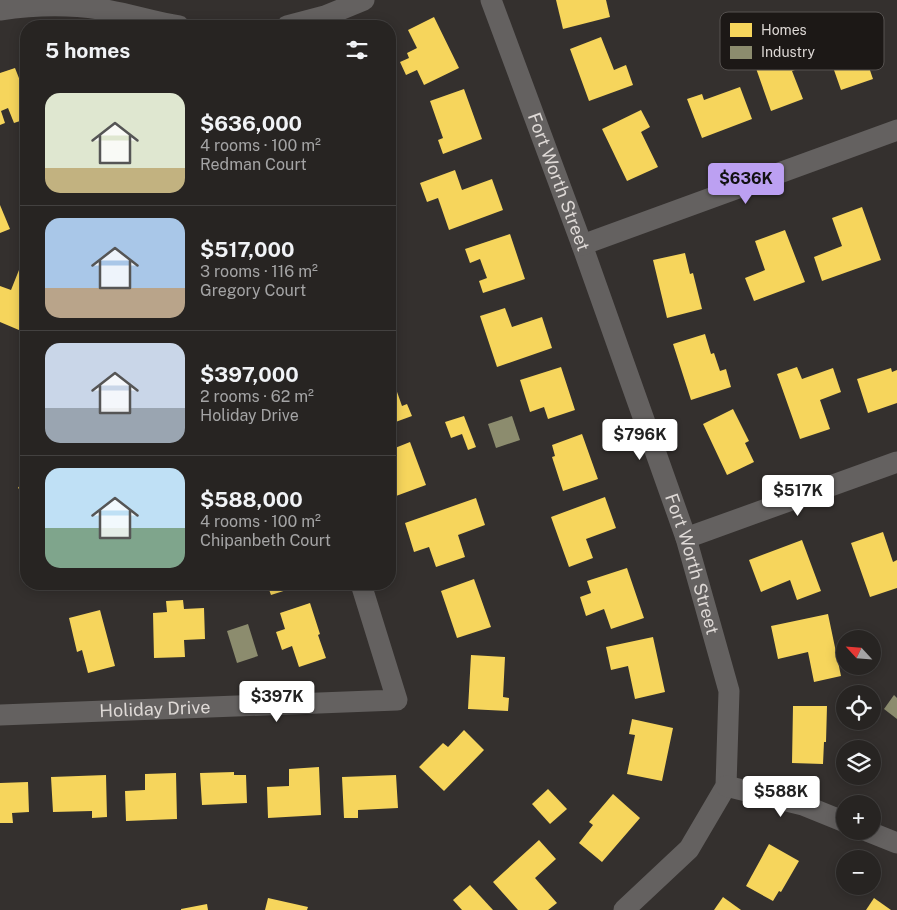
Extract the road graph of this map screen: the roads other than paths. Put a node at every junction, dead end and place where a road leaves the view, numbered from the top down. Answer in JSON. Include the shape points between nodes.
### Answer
{"nodes":[{"id":1,"x":364,"y":0,"type":"edge"},
{"id":2,"x":491,"y":0,"type":"edge"},
{"id":3,"x":82,"y":3,"type":"edge"},
{"id":4,"x":0,"y":10,"type":"edge"},
{"id":5,"x":149,"y":10,"type":"edge"},
{"id":6,"x":167,"y":20,"type":"edge"},
{"id":7,"x":310,"y":20,"type":"edge"},
{"id":8,"x":897,"y":130,"type":"edge"},
{"id":9,"x":582,"y":245,"type":"junction"},
{"id":10,"x":897,"y":462,"type":"edge"},
{"id":11,"x":686,"y":538,"type":"junction"},
{"id":12,"x":363,"y":590,"type":"edge"},
{"id":13,"x":0,"y":716,"type":"edge"},
{"id":14,"x":726,"y":786,"type":"junction"},
{"id":15,"x":836,"y":818,"type":"edge"},
{"id":16,"x":881,"y":837,"type":"edge"},
{"id":17,"x":897,"y":843,"type":"edge"},
{"id":18,"x":624,"y":910,"type":"edge"}],
"edges":[{"from":1,"to":7,"type":"street"},
{"from":2,"to":9,"type":"street","name":"Fort Worth Street"},
{"from":3,"to":4,"type":"street"},
{"from":3,"to":5,"type":"street","via":[[102,10]]},
{"from":5,"to":6,"type":"street"},
{"from":8,"to":9,"type":"street"},
{"from":9,"to":11,"type":"street","name":"Fort Worth Street"},
{"from":10,"to":11,"type":"street"},
{"from":11,"to":14,"type":"street","name":"Fort Worth Street","via":[[729,691]]},
{"from":12,"to":13,"type":"street","name":"Holiday Drive","via":[[397,700]]},
{"from":14,"to":15,"type":"street","via":[[803,805]]},
{"from":14,"to":18,"type":"street","name":"Fort Worth Street","via":[[689,849]]},
{"from":16,"to":17,"type":"street"}]}
